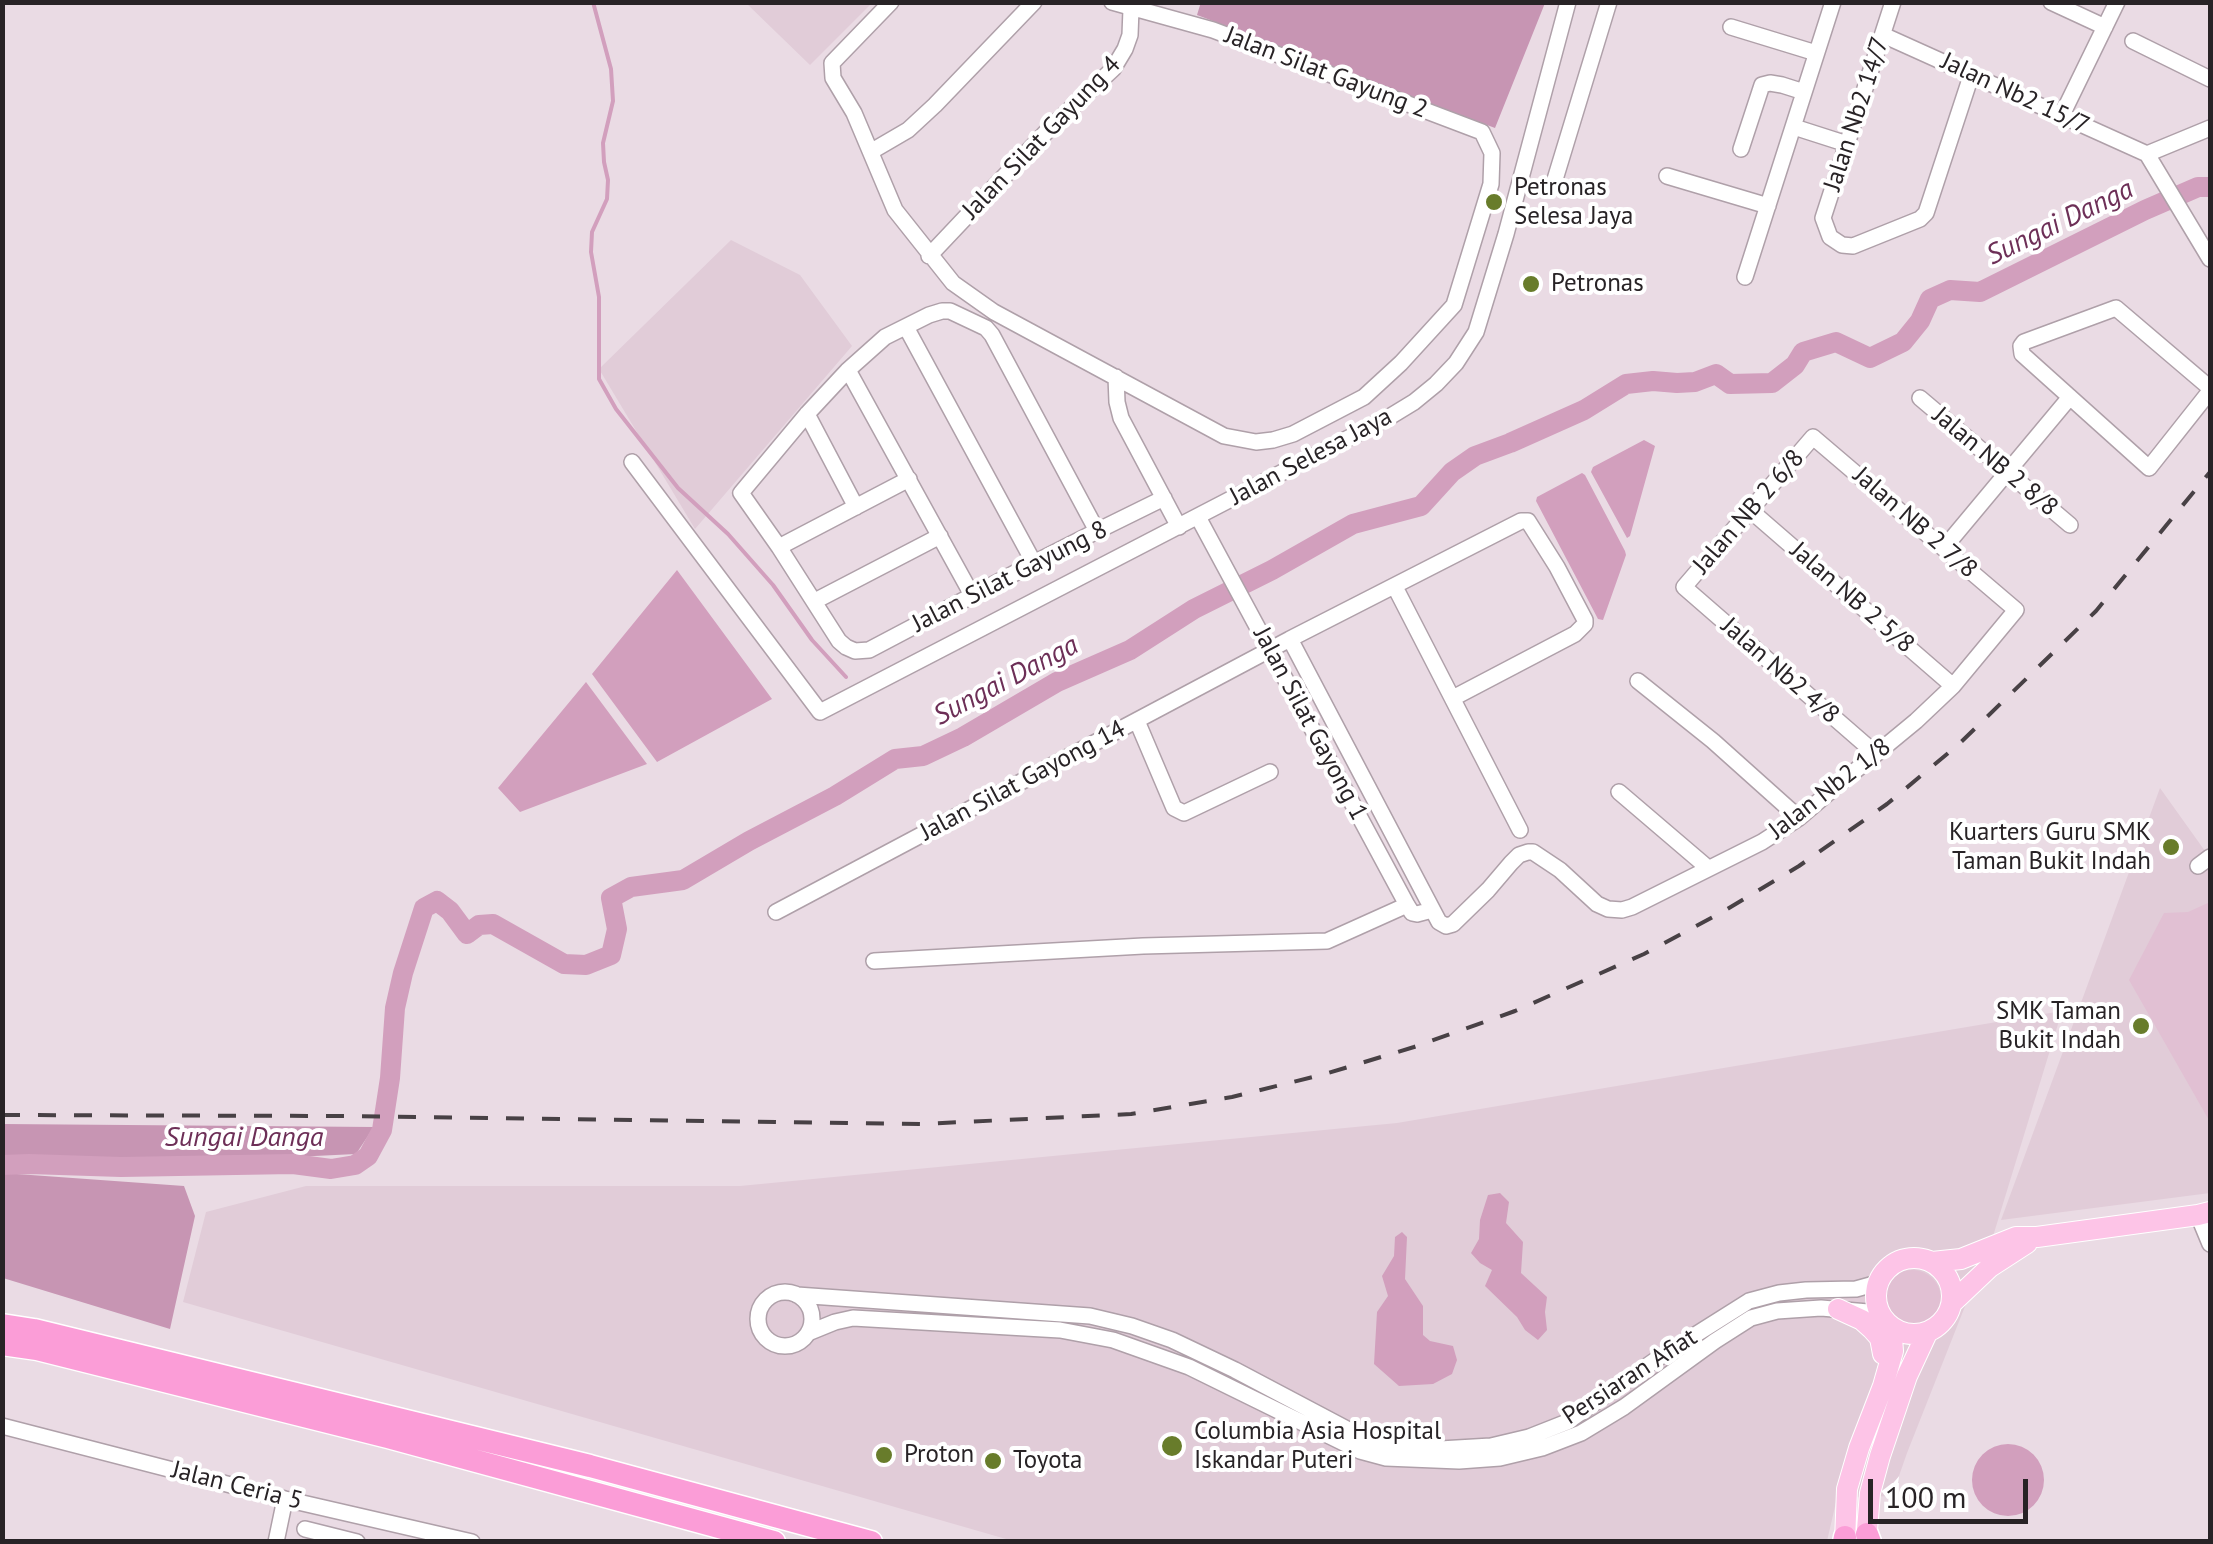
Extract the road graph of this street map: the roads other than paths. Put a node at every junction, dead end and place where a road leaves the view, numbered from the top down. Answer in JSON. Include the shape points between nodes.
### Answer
{"nodes":[{"id":1,"x":890,"y":2,"type":"edge"},
{"id":2,"x":1034,"y":2,"type":"edge"},
{"id":3,"x":1112,"y":2,"type":"edge"},
{"id":4,"x":1568,"y":2,"type":"edge"},
{"id":5,"x":1609,"y":2,"type":"edge"},
{"id":6,"x":1833,"y":2,"type":"edge"},
{"id":7,"x":1893,"y":2,"type":"edge"},
{"id":8,"x":2052,"y":2,"type":"edge"},
{"id":9,"x":2117,"y":2,"type":"edge"},
{"id":10,"x":1131,"y":8,"type":"junction"},
{"id":11,"x":1730,"y":27,"type":"dead end"},
{"id":12,"x":2105,"y":27,"type":"junction"},
{"id":13,"x":1884,"y":36,"type":"junction"},
{"id":14,"x":2133,"y":41,"type":"dead end"},
{"id":15,"x":1816,"y":53,"type":"junction"},
{"id":16,"x":1970,"y":76,"type":"junction"},
{"id":17,"x":2210,"y":79,"type":"edge"},
{"id":18,"x":1804,"y":92,"type":"junction"},
{"id":19,"x":2062,"y":115,"type":"junction"},
{"id":20,"x":1794,"y":127,"type":"junction"},
{"id":21,"x":2210,"y":128,"type":"edge"},
{"id":22,"x":1847,"y":144,"type":"junction"},
{"id":23,"x":1741,"y":149,"type":"dead end"},
{"id":24,"x":872,"y":152,"type":"junction"},
{"id":25,"x":2146,"y":154,"type":"junction"},
{"id":26,"x":1667,"y":176,"type":"dead end"},
{"id":27,"x":1553,"y":186,"type":"dead end"},
{"id":28,"x":1768,"y":206,"type":"junction"},
{"id":29,"x":2207,"y":254,"type":"edge"},
{"id":30,"x":930,"y":256,"type":"junction"},
{"id":31,"x":1745,"y":277,"type":"dead end"},
{"id":32,"x":906,"y":327,"type":"junction"},
{"id":33,"x":848,"y":370,"type":"junction"},
{"id":34,"x":1116,"y":377,"type":"junction"},
{"id":35,"x":2210,"y":390,"type":"edge"},
{"id":36,"x":2070,"y":397,"type":"junction"},
{"id":37,"x":1920,"y":398,"type":"dead end"},
{"id":38,"x":807,"y":414,"type":"junction"},
{"id":39,"x":1814,"y":436,"type":"joint"},
{"id":40,"x":632,"y":462,"type":"dead end"},
{"id":41,"x":2008,"y":472,"type":"junction"},
{"id":42,"x":909,"y":480,"type":"junction"},
{"id":43,"x":1164,"y":498,"type":"junction"},
{"id":44,"x":856,"y":507,"type":"junction"},
{"id":45,"x":1750,"y":510,"type":"junction"},
{"id":46,"x":1198,"y":517,"type":"junction"},
{"id":47,"x":2070,"y":525,"type":"dead end"},
{"id":48,"x":1179,"y":526,"type":"junction"},
{"id":49,"x":1098,"y":532,"type":"junction"},
{"id":50,"x":940,"y":536,"type":"junction"},
{"id":51,"x":779,"y":547,"type":"junction"},
{"id":52,"x":1944,"y":548,"type":"junction"},
{"id":53,"x":1034,"y":563,"type":"junction"},
{"id":54,"x":1395,"y":587,"type":"junction"},
{"id":55,"x":1684,"y":587,"type":"joint"},
{"id":56,"x":972,"y":595,"type":"junction"},
{"id":57,"x":815,"y":601,"type":"junction"},
{"id":58,"x":2016,"y":610,"type":"joint"},
{"id":59,"x":1290,"y":639,"type":"junction"},
{"id":60,"x":1266,"y":642,"type":"junction"},
{"id":61,"x":1638,"y":681,"type":"dead end"},
{"id":62,"x":1953,"y":686,"type":"junction"},
{"id":63,"x":1452,"y":698,"type":"junction"},
{"id":64,"x":1137,"y":721,"type":"junction"},
{"id":65,"x":1876,"y":754,"type":"junction"},
{"id":66,"x":1270,"y":772,"type":"dead end"},
{"id":67,"x":1618,"y":792,"type":"dead end"},
{"id":68,"x":1799,"y":818,"type":"junction"},
{"id":69,"x":1520,"y":830,"type":"dead end"},
{"id":70,"x":1708,"y":868,"type":"junction"},
{"id":71,"x":1407,"y":905,"type":"junction"},
{"id":72,"x":1432,"y":910,"type":"junction"},
{"id":73,"x":776,"y":912,"type":"dead end"},
{"id":74,"x":874,"y":961,"type":"dead end"},
{"id":75,"x":2204,"y":1214,"type":"edge"},
{"id":76,"x":2037,"y":1237,"type":"junction"},
{"id":77,"x":2210,"y":1240,"type":"edge"},
{"id":78,"x":1932,"y":1262,"type":"junction"},
{"id":79,"x":1881,"y":1276,"type":"junction"},
{"id":80,"x":797,"y":1295,"type":"junction"},
{"id":81,"x":1952,"y":1302,"type":"junction"},
{"id":82,"x":1762,"y":1307,"type":"junction"},
{"id":83,"x":1838,"y":1309,"type":"junction"},
{"id":84,"x":1883,"y":1318,"type":"junction"},
{"id":85,"x":2,"y":1326,"type":"edge"},
{"id":86,"x":808,"y":1333,"type":"junction"},
{"id":87,"x":1927,"y":1333,"type":"junction"},
{"id":88,"x":2,"y":1344,"type":"edge"},
{"id":89,"x":1231,"y":1378,"type":"junction"},
{"id":90,"x":1883,"y":1386,"type":"junction"},
{"id":91,"x":2,"y":1426,"type":"edge"},
{"id":92,"x":286,"y":1499,"type":"junction"},
{"id":93,"x":311,"y":1505,"type":"junction"},
{"id":94,"x":304,"y":1535,"type":"edge"},
{"id":95,"x":1856,"y":1539,"type":"edge"},
{"id":96,"x":276,"y":1542,"type":"edge"},
{"id":97,"x":358,"y":1542,"type":"edge"},
{"id":98,"x":472,"y":1542,"type":"edge"},
{"id":99,"x":774,"y":1542,"type":"edge"},
{"id":100,"x":871,"y":1542,"type":"edge"}],
"edges":[{"from":1,"to":24,"type":"street","via":[[832,63],[833,78]]},
{"from":2,"to":24,"type":"street","via":[[935,105]]},
{"from":3,"to":10,"type":"street","name":"Jalan Silat Gayung 2"},
{"from":4,"to":46,"type":"street","name":"Jalan Selesa Jaya","via":[[1476,332],[1456,363],[1391,416]]},
{"from":5,"to":27,"type":"street"},
{"from":6,"to":15,"type":"street"},
{"from":7,"to":13,"type":"street","name":"Jalan Nb2 14/7"},
{"from":8,"to":12,"type":"street"},
{"from":9,"to":12,"type":"street"},
{"from":10,"to":30,"type":"street","name":"Jalan Silat Gayung 4","via":[[1126,49],[1113,69]]},
{"from":10,"to":34,"type":"street","name":"Jalan Silat Gayung 2","via":[[1213,30],[1482,132],[1492,153],[1491,184],[1454,304],[1364,397],[1293,434],[1256,442],[1224,436]]},
{"from":11,"to":15,"type":"street"},
{"from":12,"to":19,"type":"street"},
{"from":13,"to":16,"type":"street","name":"Jalan Nb2 15/7"},
{"from":13,"to":22,"type":"street","name":"Jalan Nb2 14/7"},
{"from":14,"to":17,"type":"street"},
{"from":15,"to":18,"type":"street"},
{"from":16,"to":19,"type":"street","name":"Jalan Nb2 15/7"},
{"from":16,"to":22,"type":"street","name":"Jalan Nb2 14/7","via":[[1926,213],[1853,246],[1830,236],[1823,218]]},
{"from":18,"to":20,"type":"street"},
{"from":18,"to":23,"type":"street","via":[[1762,85]]},
{"from":19,"to":25,"type":"street","name":"Jalan Nb2 15/7"},
{"from":20,"to":22,"type":"street"},
{"from":20,"to":28,"type":"street"},
{"from":21,"to":25,"type":"street"},
{"from":24,"to":30,"type":"street","via":[[896,210]]},
{"from":25,"to":29,"type":"street"},
{"from":26,"to":28,"type":"street"},
{"from":28,"to":31,"type":"street"},
{"from":30,"to":34,"type":"street","via":[[952,283],[994,312]]},
{"from":32,"to":33,"type":"street"},
{"from":32,"to":49,"type":"street","via":[[942,310],[986,328]]},
{"from":32,"to":53,"type":"street"},
{"from":33,"to":38,"type":"street"},
{"from":33,"to":42,"type":"street"},
{"from":34,"to":43,"type":"street","via":[[1121,418]]},
{"from":35,"to":36,"type":"street","via":[[2149,468]]},
{"from":35,"to":36,"type":"street","via":[[2116,308],[2020,346]]},
{"from":36,"to":41,"type":"street"},
{"from":37,"to":41,"type":"street","name":"Jalan NB 2 8/8"},
{"from":38,"to":44,"type":"street"},
{"from":38,"to":51,"type":"street","via":[[741,493]]},
{"from":39,"to":45,"type":"street","name":"Jalan NB 2 6/8"},
{"from":39,"to":52,"type":"street","name":"Jalan NB 2 7/8"},
{"from":40,"to":48,"type":"street","name":"Jalan Selesa Jaya","via":[[820,712]]},
{"from":41,"to":47,"type":"street","name":"Jalan NB 2 8/8"},
{"from":41,"to":52,"type":"street"},
{"from":42,"to":44,"type":"street"},
{"from":42,"to":50,"type":"street"},
{"from":43,"to":48,"type":"street"},
{"from":43,"to":49,"type":"street","name":"Jalan Silat Gayung 8"},
{"from":44,"to":51,"type":"street"},
{"from":45,"to":55,"type":"street","name":"Jalan NB 2 6/8"},
{"from":45,"to":62,"type":"street","name":"Jalan NB 2 5/8"},
{"from":46,"to":48,"type":"street","name":"Jalan Selesa Jaya"},
{"from":46,"to":60,"type":"street","name":"Jalan Silat Gayong 1"},
{"from":49,"to":53,"type":"street","name":"Jalan Silat Gayung 8"},
{"from":50,"to":56,"type":"street"},
{"from":50,"to":57,"type":"street"},
{"from":51,"to":57,"type":"street"},
{"from":52,"to":58,"type":"street","name":"Jalan NB 2 7/8"},
{"from":53,"to":56,"type":"street","name":"Jalan Silat Gayung 8"},
{"from":54,"to":59,"type":"street","name":"Jalan Silat Gayong 14"},
{"from":54,"to":63,"type":"street"},
{"from":54,"to":63,"type":"street","name":"Jalan Silat Gayong 14","via":[[1528,520],[1585,620],[1575,634]]},
{"from":55,"to":65,"type":"street","name":"Jalan Nb2 4/8"},
{"from":56,"to":57,"type":"street","name":"Jalan Silat Gayung 8","via":[[869,650],[855,651],[838,640]]},
{"from":58,"to":62,"type":"street","name":"Jalan Nb2 1/8"},
{"from":59,"to":60,"type":"street","name":"Jalan Silat Gayong 14"},
{"from":59,"to":72,"type":"street"},
{"from":60,"to":64,"type":"street","name":"Jalan Silat Gayong 14"},
{"from":60,"to":71,"type":"street","name":"Jalan Silat Gayong 1"},
{"from":61,"to":68,"type":"street"},
{"from":62,"to":65,"type":"street","name":"Jalan Nb2 1/8"},
{"from":63,"to":69,"type":"street"},
{"from":64,"to":66,"type":"street","via":[[1174,808],[1184,813]]},
{"from":64,"to":73,"type":"street","name":"Jalan Silat Gayong 14"},
{"from":65,"to":68,"type":"street","name":"Jalan Nb2 1/8"},
{"from":67,"to":70,"type":"street"},
{"from":68,"to":70,"type":"street","name":"Jalan Nb2 1/8"},
{"from":70,"to":72,"type":"street","name":"Jalan Nb2 1/8","via":[[1632,907],[1608,909],[1528,852],[1453,924],[1438,922]]},
{"from":71,"to":72,"type":"street","via":[[1412,913]]},
{"from":71,"to":74,"type":"street","via":[[1327,941]]},
{"from":75,"to":76,"type":"main road"},
{"from":75,"to":77,"type":"street"},
{"from":76,"to":78,"type":"main road"},
{"from":76,"to":81,"type":"main road"},
{"from":78,"to":79,"type":"main road","via":[[1898,1261]]},
{"from":78,"to":81,"type":"main road","via":[[1949,1278]]},
{"from":79,"to":82,"type":"street","name":"Persiaran Afiat","via":[[1856,1288],[1779,1293]]},
{"from":79,"to":84,"type":"main road","via":[[1876,1301]]},
{"from":80,"to":86,"type":"street","via":[[812,1316]]},
{"from":80,"to":86,"type":"street","name":"Persiaran Afiat","via":[[780,1292],[765,1301],[759,1326],[769,1340],[786,1346]]},
{"from":80,"to":89,"type":"street","name":"Persiaran Afiat","via":[[1090,1316],[1172,1340]]},
{"from":81,"to":87,"type":"main road","via":[[1944,1321]]},
{"from":82,"to":83,"type":"street","name":"Persiaran Afiat"},
{"from":82,"to":89,"type":"street","name":"Persiaran Afiat","via":[[1581,1433],[1500,1458],[1360,1451]]},
{"from":83,"to":84,"type":"street","name":"Persiaran Afiat"},
{"from":83,"to":90,"type":"main road","via":[[1880,1338]]},
{"from":84,"to":87,"type":"main road","via":[[1905,1334]]},
{"from":84,"to":90,"type":"main road","via":[[1892,1351]]},
{"from":85,"to":100,"type":"highway","via":[[590,1466]]},
{"from":86,"to":89,"type":"street","name":"Persiaran Afiat","via":[[853,1318],[1049,1328],[1114,1340]]},
{"from":87,"to":95,"type":"main road"},
{"from":88,"to":99,"type":"highway","via":[[388,1437]]},
{"from":90,"to":95,"type":"main road","via":[[1847,1488]]},
{"from":91,"to":92,"type":"street","name":"Jalan Ceria 5"},
{"from":92,"to":93,"type":"street","name":"Jalan Ceria 5"},
{"from":92,"to":96,"type":"street"},
{"from":93,"to":94,"type":"street"},
{"from":93,"to":98,"type":"street","name":"Jalan Ceria 5"},
{"from":94,"to":97,"type":"street"}]}
